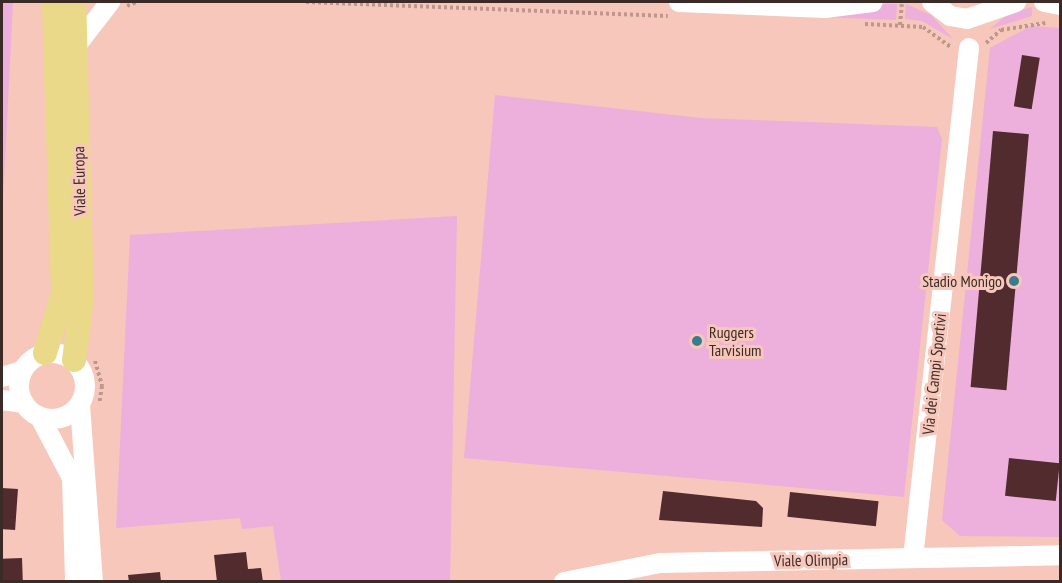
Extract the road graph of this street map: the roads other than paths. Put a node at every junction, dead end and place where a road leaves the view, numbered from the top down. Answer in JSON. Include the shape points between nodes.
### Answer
{"nodes":[{"id":1,"x":54,"y":2,"type":"edge"},
{"id":2,"x":74,"y":2,"type":"edge"},
{"id":3,"x":110,"y":2,"type":"edge"},
{"id":4,"x":719,"y":2,"type":"edge"},
{"id":5,"x":873,"y":2,"type":"edge"},
{"id":6,"x":1016,"y":2,"type":"edge"},
{"id":7,"x":1044,"y":2,"type":"edge"},
{"id":8,"x":773,"y":3,"type":"edge"},
{"id":9,"x":826,"y":5,"type":"edge"},
{"id":10,"x":1060,"y":5,"type":"edge"},
{"id":11,"x":927,"y":6,"type":"edge"},
{"id":12,"x":673,"y":9,"type":"edge"},
{"id":13,"x":995,"y":10,"type":"edge"},
{"id":14,"x":76,"y":46,"type":"junction"},
{"id":15,"x":974,"y":49,"type":"junction"},
{"id":16,"x":45,"y":353,"type":"junction"},
{"id":17,"x":74,"y":360,"type":"junction"},
{"id":18,"x":22,"y":371,"type":"junction"},
{"id":19,"x":2,"y":377,"type":"edge"},
{"id":20,"x":2,"y":400,"type":"edge"},
{"id":21,"x":24,"y":403,"type":"junction"},
{"id":22,"x":80,"y":405,"type":"junction"},
{"id":23,"x":40,"y":417,"type":"junction"},
{"id":24,"x":1060,"y":555,"type":"edge"},
{"id":25,"x":914,"y":558,"type":"junction"},
{"id":26,"x":75,"y":582,"type":"edge"},
{"id":27,"x":93,"y":582,"type":"edge"},
{"id":28,"x":564,"y":582,"type":"edge"}],
"edges":[{"from":1,"to":16,"type":"main road","name":"Viale Europa","via":[[63,293]]},
{"from":2,"to":14,"type":"main road","name":"Viale Europa"},
{"from":3,"to":14,"type":"street"},
{"from":4,"to":8,"type":"street"},
{"from":4,"to":12,"type":"street"},
{"from":5,"to":9,"type":"street"},
{"from":6,"to":13,"type":"street"},
{"from":7,"to":10,"type":"street"},
{"from":8,"to":9,"type":"street"},
{"from":11,"to":13,"type":"street"},
{"from":11,"to":15,"type":"street"},
{"from":13,"to":15,"type":"street","name":"Via dei Campi Sportivi"},
{"from":14,"to":17,"type":"main road","name":"Viale Europa","via":[[82,298]]},
{"from":15,"to":25,"type":"street","name":"Via dei Campi Sportivi","via":[[966,75]]},
{"from":16,"to":17,"type":"street"},
{"from":16,"to":18,"type":"street"},
{"from":17,"to":22,"type":"street","via":[[86,386]]},
{"from":18,"to":19,"type":"street"},
{"from":18,"to":21,"type":"street"},
{"from":20,"to":21,"type":"street"},
{"from":21,"to":23,"type":"street"},
{"from":22,"to":23,"type":"street","via":[[62,418]]},
{"from":22,"to":27,"type":"street"},
{"from":23,"to":26,"type":"street","via":[[72,478]]},
{"from":24,"to":25,"type":"street","name":"Viale Olimpia"},
{"from":25,"to":28,"type":"street","name":"Viale Olimpia","via":[[660,563]]}]}
